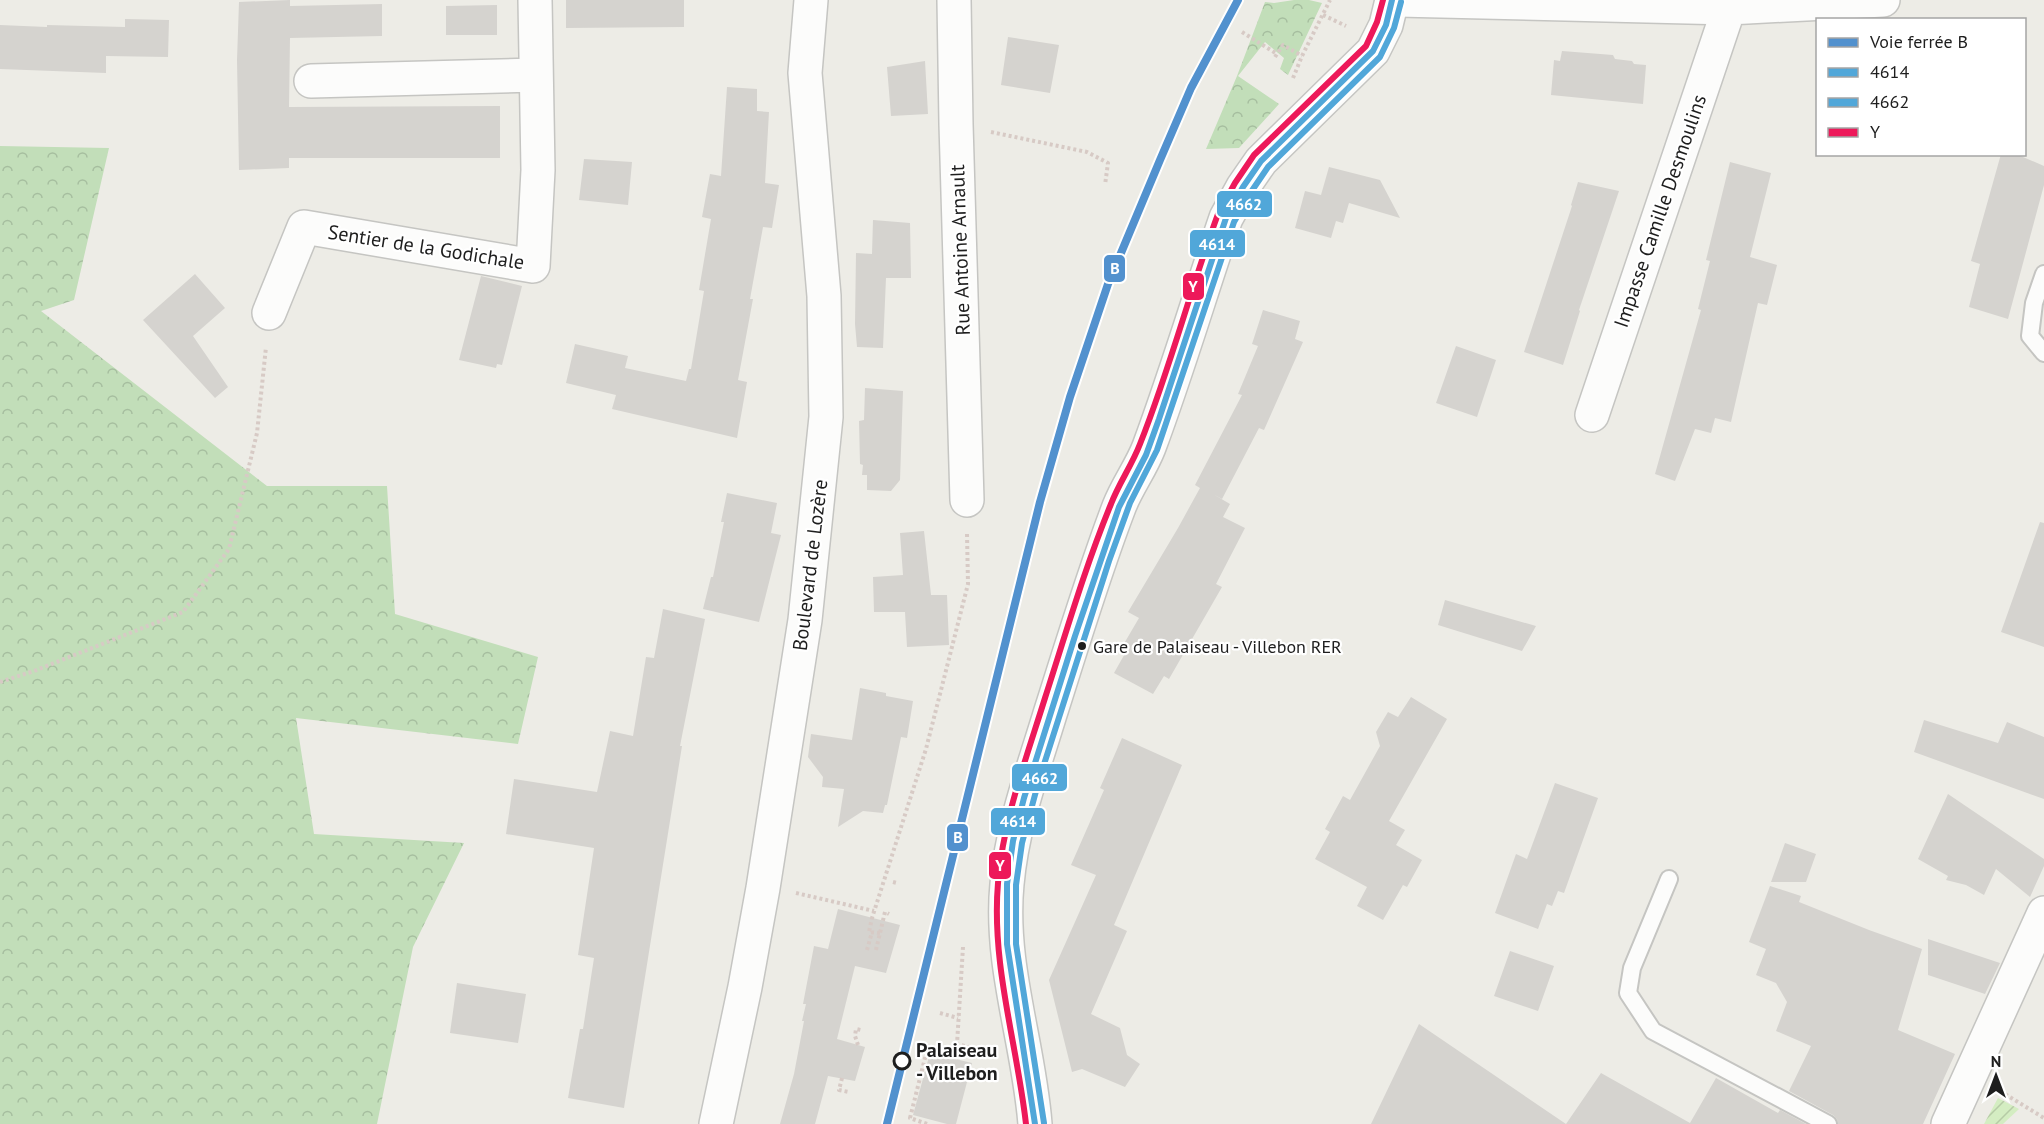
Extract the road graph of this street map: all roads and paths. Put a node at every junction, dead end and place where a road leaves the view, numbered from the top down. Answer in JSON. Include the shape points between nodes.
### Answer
{"nodes":[{"id":1,"x":535,"y":0,"type":"edge"},
{"id":2,"x":812,"y":0,"type":"edge"},
{"id":3,"x":954,"y":0,"type":"edge"},
{"id":4,"x":1392,"y":0,"type":"edge"},
{"id":5,"x":1398,"y":0,"type":"edge"},
{"id":6,"x":1883,"y":0,"type":"edge"},
{"id":7,"x":1729,"y":8,"type":"junction"},
{"id":8,"x":1242,"y":32,"type":"dead end"},
{"id":9,"x":1302,"y":56,"type":"dead end"},
{"id":10,"x":535,"y":75,"type":"junction"},
{"id":11,"x":310,"y":81,"type":"dead end"},
{"id":12,"x":956,"y":124,"type":"junction"},
{"id":13,"x":1105,"y":185,"type":"dead end"},
{"id":14,"x":2044,"y":274,"type":"edge"},
{"id":15,"x":269,"y":313,"type":"joint"},
{"id":16,"x":2044,"y":353,"type":"edge"},
{"id":17,"x":1592,"y":415,"type":"dead end"},
{"id":18,"x":967,"y":500,"type":"joint"},
{"id":19,"x":0,"y":682,"type":"edge"},
{"id":20,"x":1669,"y":879,"type":"dead end"},
{"id":21,"x":799,"y":894,"type":"dead end"},
{"id":22,"x":874,"y":911,"type":"junction"},
{"id":23,"x":2044,"y":913,"type":"edge"},
{"id":24,"x":889,"y":914,"type":"dead end"},
{"id":25,"x":872,"y":932,"type":"junction"},
{"id":26,"x":880,"y":933,"type":"junction"},
{"id":27,"x":963,"y":947,"type":"dead end"},
{"id":28,"x":867,"y":950,"type":"dead end"},
{"id":29,"x":876,"y":950,"type":"dead end"},
{"id":30,"x":940,"y":1013,"type":"dead end"},
{"id":31,"x":958,"y":1018,"type":"junction"},
{"id":32,"x":861,"y":1030,"type":"dead end"},
{"id":33,"x":957,"y":1044,"type":"junction"},
{"id":34,"x":858,"y":1045,"type":"dead end"},
{"id":35,"x":956,"y":1052,"type":"junction"},
{"id":36,"x":998,"y":1054,"type":"dead end"},
{"id":37,"x":954,"y":1059,"type":"dead end"},
{"id":38,"x":1971,"y":1073,"type":"junction"},
{"id":39,"x":842,"y":1078,"type":"dead end"},
{"id":40,"x":849,"y":1092,"type":"dead end"},
{"id":41,"x":910,"y":1118,"type":"junction"},
{"id":42,"x":2044,"y":1118,"type":"edge"},
{"id":43,"x":716,"y":1124,"type":"edge"},
{"id":44,"x":909,"y":1124,"type":"edge"},
{"id":45,"x":927,"y":1124,"type":"edge"},
{"id":46,"x":1035,"y":1124,"type":"edge"},
{"id":47,"x":1828,"y":1124,"type":"edge"},
{"id":48,"x":1948,"y":1124,"type":"edge"}],
"edges":[{"from":1,"to":10,"type":"street","name":"Sentier de la Godichale"},
{"from":2,"to":43,"type":"street","name":"Boulevard de Lozère","via":[[805,73],[824,296],[826,417],[805,620],[761,899]]},
{"from":3,"to":12,"type":"street","name":"Rue Antoine Arnault"},
{"from":4,"to":46,"type":"street","via":[[1386,25],[1372,51],[1262,161],[1226,218],[1148,450],[1120,504],[1076,630],[1023,801],[1006,885],[1015,1005]]},
{"from":5,"to":7,"type":"street"},
{"from":6,"to":7,"type":"street"},
{"from":7,"to":17,"type":"street","name":"Impasse Camille Desmoulins"},
{"from":8,"to":9,"type":"path","via":[[1276,55],[1283,45]]},
{"from":10,"to":11,"type":"street"},
{"from":10,"to":15,"type":"street","name":"Sentier de la Godichale","via":[[538,170],[533,266],[304,227]]},
{"from":12,"to":13,"type":"path","via":[[1087,152],[1108,164]]},
{"from":12,"to":18,"type":"street","name":"Rue Antoine Arnault"},
{"from":14,"to":16,"type":"lane","via":[[2034,303],[2030,336]]},
{"from":15,"to":19,"type":"path","via":[[257,433],[229,549],[183,612]]},
{"from":18,"to":22,"type":"path","via":[[968,584],[926,749]]},
{"from":20,"to":47,"type":"lane","via":[[1632,968],[1628,993],[1653,1031]]},
{"from":21,"to":22,"type":"path"},
{"from":22,"to":25,"type":"path"},
{"from":23,"to":38,"type":"street"},
{"from":24,"to":26,"type":"path","via":[[885,912]]},
{"from":25,"to":26,"type":"path"},
{"from":25,"to":28,"type":"path"},
{"from":26,"to":29,"type":"path"},
{"from":27,"to":31,"type":"path"},
{"from":30,"to":31,"type":"path"},
{"from":31,"to":33,"type":"path"},
{"from":32,"to":34,"type":"path","via":[[856,1029]]},
{"from":33,"to":35,"type":"path"},
{"from":33,"to":36,"type":"path"},
{"from":35,"to":37,"type":"path"},
{"from":35,"to":41,"type":"path","via":[[928,1046]]},
{"from":38,"to":42,"type":"path"},
{"from":38,"to":48,"type":"street"},
{"from":39,"to":40,"type":"path","via":[[838,1090]]},
{"from":41,"to":44,"type":"path"},
{"from":41,"to":45,"type":"path"}]}
